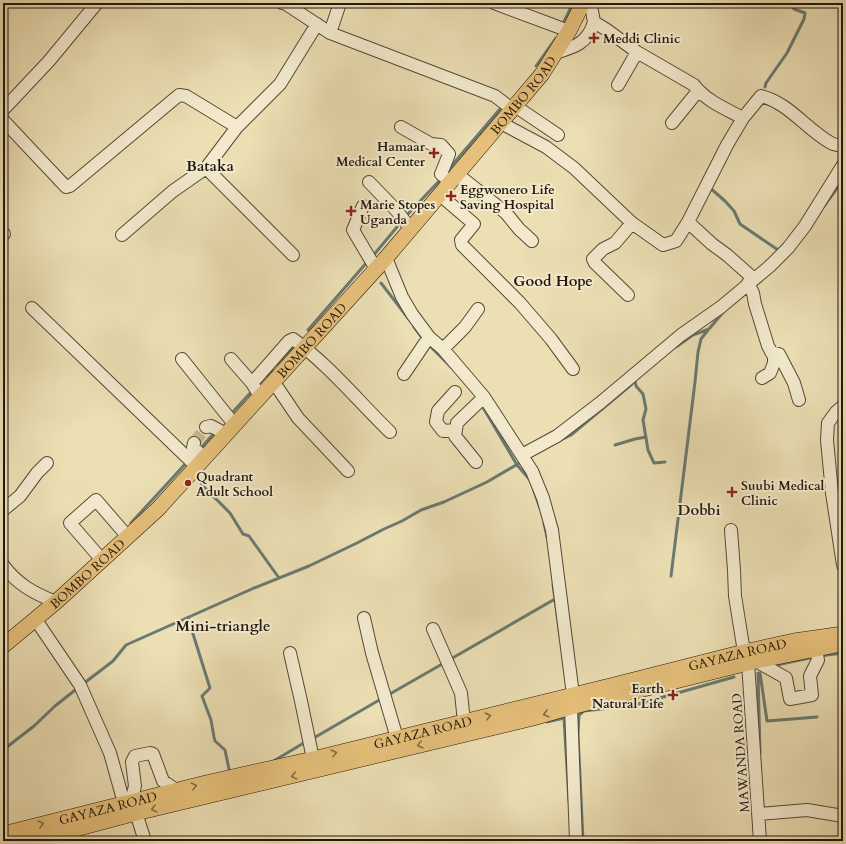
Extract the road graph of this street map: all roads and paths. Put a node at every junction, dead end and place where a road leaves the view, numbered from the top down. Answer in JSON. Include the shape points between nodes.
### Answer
{"nodes":[{"id":1,"x":97,"y":3,"type":"edge"},
{"id":2,"x":282,"y":3,"type":"edge"},
{"id":3,"x":340,"y":3,"type":"edge"},
{"id":4,"x":494,"y":3,"type":"edge"},
{"id":5,"x":583,"y":3,"type":"edge"},
{"id":6,"x":587,"y":3,"type":"edge"},
{"id":7,"x":594,"y":22,"type":"junction"},
{"id":8,"x":317,"y":24,"type":"junction"},
{"id":9,"x":569,"y":31,"type":"junction"},
{"id":10,"x":330,"y":33,"type":"junction"},
{"id":11,"x":637,"y":52,"type":"junction"},
{"id":12,"x":555,"y":53,"type":"junction"},
{"id":13,"x":618,"y":85,"type":"dead end"},
{"id":14,"x":698,"y":91,"type":"junction"},
{"id":15,"x":514,"y":107,"type":"junction"},
{"id":16,"x":3,"y":110,"type":"edge"},
{"id":17,"x":743,"y":118,"type":"junction"},
{"id":18,"x":3,"y":120,"type":"edge"},
{"id":19,"x":501,"y":123,"type":"junction"},
{"id":20,"x":672,"y":123,"type":"dead end"},
{"id":21,"x":236,"y":127,"type":"junction"},
{"id":22,"x":401,"y":127,"type":"dead end"},
{"id":23,"x":558,"y":135,"type":"dead end"},
{"id":24,"x":843,"y":146,"type":"edge"},
{"id":25,"x":843,"y":165,"type":"edge"},
{"id":26,"x":206,"y":168,"type":"junction"},
{"id":27,"x":454,"y":178,"type":"junction"},
{"id":28,"x":369,"y":182,"type":"dead end"},
{"id":29,"x":440,"y":195,"type":"junction"},
{"id":30,"x":363,"y":206,"type":"dead end"},
{"id":31,"x":688,"y":222,"type":"junction"},
{"id":32,"x":632,"y":223,"type":"junction"},
{"id":33,"x":411,"y":228,"type":"junction"},
{"id":34,"x":122,"y":235,"type":"dead end"},
{"id":35,"x":532,"y":241,"type":"dead end"},
{"id":36,"x":293,"y":255,"type":"dead end"},
{"id":37,"x":386,"y":258,"type":"junction"},
{"id":38,"x":376,"y":269,"type":"junction"},
{"id":39,"x":751,"y":285,"type":"junction"},
{"id":40,"x":628,"y":295,"type":"dead end"},
{"id":41,"x":32,"y":308,"type":"dead end"},
{"id":42,"x":478,"y":309,"type":"dead end"},
{"id":43,"x":429,"y":337,"type":"junction"},
{"id":44,"x":304,"y":347,"type":"junction"},
{"id":45,"x":442,"y":349,"type":"junction"},
{"id":46,"x":771,"y":352,"type":"junction"},
{"id":47,"x":182,"y":359,"type":"dead end"},
{"id":48,"x":231,"y":359,"type":"dead end"},
{"id":49,"x":573,"y":369,"type":"dead end"},
{"id":50,"x":275,"y":372,"type":"junction"},
{"id":51,"x":404,"y":374,"type":"dead end"},
{"id":52,"x":762,"y":378,"type":"dead end"},
{"id":53,"x":252,"y":383,"type":"junction"},
{"id":54,"x":455,"y":392,"type":"dead end"},
{"id":55,"x":260,"y":396,"type":"junction"},
{"id":56,"x":484,"y":397,"type":"junction"},
{"id":57,"x":799,"y":400,"type":"dead end"},
{"id":58,"x":843,"y":406,"type":"edge"},
{"id":59,"x":206,"y":427,"type":"dead end"},
{"id":60,"x":230,"y":429,"type":"junction"},
{"id":61,"x":456,"y":430,"type":"junction"},
{"id":62,"x":390,"y":432,"type":"dead end"},
{"id":63,"x":194,"y":443,"type":"dead end"},
{"id":64,"x":525,"y":460,"type":"junction"},
{"id":65,"x":200,"y":462,"type":"junction"},
{"id":66,"x":476,"y":462,"type":"dead end"},
{"id":67,"x":47,"y":463,"type":"dead end"},
{"id":68,"x":348,"y":471,"type":"dead end"},
{"id":69,"x":3,"y":510,"type":"edge"},
{"id":70,"x":731,"y":530,"type":"dead end"},
{"id":71,"x":128,"y":537,"type":"junction"},
{"id":72,"x":102,"y":560,"type":"junction"},
{"id":73,"x":3,"y":564,"type":"edge"},
{"id":74,"x":843,"y":565,"type":"edge"},
{"id":75,"x":56,"y":602,"type":"junction"},
{"id":76,"x":364,"y":618,"type":"dead end"},
{"id":77,"x":36,"y":620,"type":"junction"},
{"id":78,"x":433,"y":629,"type":"dead end"},
{"id":79,"x":843,"y":634,"type":"edge"},
{"id":80,"x":843,"y":644,"type":"edge"},
{"id":81,"x":3,"y":646,"type":"edge"},
{"id":82,"x":816,"y":649,"type":"junction"},
{"id":83,"x":290,"y":653,"type":"dead end"},
{"id":84,"x":749,"y":659,"type":"junction"},
{"id":85,"x":572,"y":701,"type":"junction"},
{"id":86,"x":464,"y":722,"type":"junction"},
{"id":87,"x":397,"y":738,"type":"junction"},
{"id":88,"x":312,"y":759,"type":"junction"},
{"id":89,"x":176,"y":790,"type":"junction"},
{"id":90,"x":130,"y":806,"type":"junction"},
{"id":91,"x":758,"y":814,"type":"junction"},
{"id":92,"x":843,"y":816,"type":"edge"},
{"id":93,"x":3,"y":834,"type":"edge"},
{"id":94,"x":30,"y":841,"type":"edge"},
{"id":95,"x":145,"y":841,"type":"edge"},
{"id":96,"x":576,"y":841,"type":"edge"},
{"id":97,"x":760,"y":841,"type":"edge"}],
"edges":[{"from":1,"to":16,"type":"street","via":[[49,61]]},
{"from":2,"to":8,"type":"street"},
{"from":3,"to":10,"type":"street"},
{"from":4,"to":9,"type":"street"},
{"from":5,"to":9,"type":"main road","name":"BOMBO ROAD"},
{"from":6,"to":7,"type":"street"},
{"from":7,"to":11,"type":"street"},
{"from":7,"to":12,"type":"street","via":[[591,32],[575,47]]},
{"from":8,"to":10,"type":"street"},
{"from":8,"to":21,"type":"street","via":[[280,84]]},
{"from":9,"to":12,"type":"main road","name":"BOMBO ROAD"},
{"from":10,"to":15,"type":"street","via":[[495,96]]},
{"from":11,"to":13,"type":"street"},
{"from":11,"to":14,"type":"street","via":[[694,85]]},
{"from":12,"to":15,"type":"main road","name":"BOMBO ROAD","via":[[542,74]]},
{"from":14,"to":17,"type":"street"},
{"from":14,"to":20,"type":"street"},
{"from":15,"to":19,"type":"main road","name":"BOMBO ROAD"},
{"from":15,"to":23,"type":"street"},
{"from":17,"to":24,"type":"street","via":[[761,96],[794,113],[832,144]]},
{"from":17,"to":31,"type":"street"},
{"from":18,"to":21,"type":"street","via":[[66,187],[179,94]]},
{"from":19,"to":27,"type":"main road","name":"BOMBO ROAD"},
{"from":19,"to":32,"type":"street","via":[[552,151],[574,168]]},
{"from":21,"to":26,"type":"street"},
{"from":22,"to":27,"type":"street","via":[[431,144],[441,145],[448,154],[441,174]]},
{"from":25,"to":39,"type":"street","via":[[805,226],[788,248]]},
{"from":26,"to":34,"type":"street","via":[[173,191]]},
{"from":26,"to":36,"type":"street"},
{"from":27,"to":29,"type":"main road","name":"BOMBO ROAD"},
{"from":27,"to":35,"type":"street","via":[[506,213]]},
{"from":28,"to":33,"type":"street"},
{"from":29,"to":33,"type":"main road","name":"BOMBO ROAD"},
{"from":29,"to":49,"type":"street","via":[[474,224],[461,240],[462,245],[520,303]]},
{"from":30,"to":38,"type":"street","via":[[353,230]]},
{"from":31,"to":32,"type":"street","via":[[676,241],[663,245]]},
{"from":31,"to":39,"type":"street","via":[[727,255]]},
{"from":32,"to":40,"type":"street","via":[[615,243],[602,249],[593,259],[594,263]]},
{"from":33,"to":37,"type":"main road","name":"BOMBO ROAD"},
{"from":37,"to":38,"type":"main road","name":"BOMBO ROAD"},
{"from":37,"to":43,"type":"street","via":[[402,297]]},
{"from":38,"to":44,"type":"main road","name":"BOMBO ROAD"},
{"from":39,"to":46,"type":"street"},
{"from":39,"to":64,"type":"street","via":[[682,335],[600,403]]},
{"from":41,"to":65,"type":"street"},
{"from":42,"to":45,"type":"street"},
{"from":43,"to":45,"type":"street"},
{"from":43,"to":51,"type":"street"},
{"from":44,"to":50,"type":"main road","name":"BOMBO ROAD"},
{"from":44,"to":62,"type":"street"},
{"from":45,"to":56,"type":"street"},
{"from":46,"to":52,"type":"street","via":[[774,363],[770,374]]},
{"from":46,"to":57,"type":"street","via":[[780,354]]},
{"from":47,"to":60,"type":"street"},
{"from":48,"to":53,"type":"street"},
{"from":50,"to":53,"type":"street"},
{"from":50,"to":55,"type":"main road","name":"BOMBO ROAD"},
{"from":50,"to":68,"type":"street","via":[[298,418]]},
{"from":53,"to":55,"type":"street"},
{"from":54,"to":61,"type":"street","via":[[438,411],[436,422],[443,431]]},
{"from":55,"to":60,"type":"main road","name":"BOMBO ROAD"},
{"from":56,"to":61,"type":"street","via":[[457,422]]},
{"from":56,"to":64,"type":"street"},
{"from":58,"to":74,"type":"street","via":[[828,423],[827,440]]},
{"from":59,"to":60,"type":"street"},
{"from":60,"to":65,"type":"main road","name":"BOMBO ROAD"},
{"from":61,"to":66,"type":"street","via":[[455,436]]},
{"from":63,"to":65,"type":"street","via":[[193,448]]},
{"from":64,"to":85,"type":"street","via":[[543,498],[552,530]]},
{"from":65,"to":71,"type":"main road","name":"BOMBO ROAD","via":[[158,509]]},
{"from":67,"to":69,"type":"street","via":[[20,496]]},
{"from":70,"to":84,"type":"street","name":"MAWANDA ROAD","via":[[735,596]]},
{"from":71,"to":72,"type":"main road","name":"BOMBO ROAD"},
{"from":71,"to":72,"type":"street","via":[[96,500],[70,523]]},
{"from":72,"to":75,"type":"main road","name":"BOMBO ROAD"},
{"from":73,"to":75,"type":"street","via":[[27,589]]},
{"from":75,"to":77,"type":"main road","name":"BOMBO ROAD"},
{"from":76,"to":87,"type":"street"},
{"from":77,"to":81,"type":"main road","name":"BOMBO ROAD"},
{"from":77,"to":90,"type":"street","via":[[80,686]]},
{"from":78,"to":86,"type":"street","via":[[461,693]]},
{"from":79,"to":84,"type":"main road","name":"GAYAZA ROAD","via":[[794,641]]},
{"from":80,"to":82,"type":"main road","name":"GAYAZA ROAD"},
{"from":82,"to":84,"type":"main road","name":"GAYAZA ROAD"},
{"from":82,"to":84,"type":"street","via":[[818,660],[810,676],[812,695],[790,699],[786,678]]},
{"from":83,"to":88,"type":"street"},
{"from":84,"to":85,"type":"main road","name":"GAYAZA ROAD"},
{"from":84,"to":91,"type":"street","name":"MAWANDA ROAD"},
{"from":86,"to":85,"type":"main road","name":"GAYAZA ROAD","one_way":true},
{"from":85,"to":90,"type":"main road","name":"GAYAZA ROAD","one_way":true,"via":[[533,718],[324,769]]},
{"from":85,"to":96,"type":"street"},
{"from":86,"to":87,"type":"main road","name":"GAYAZA ROAD"},
{"from":88,"to":87,"type":"main road","name":"GAYAZA ROAD","one_way":true},
{"from":89,"to":88,"type":"main road","name":"GAYAZA ROAD","one_way":true},
{"from":89,"to":90,"type":"main road","name":"GAYAZA ROAD"},
{"from":89,"to":90,"type":"street","via":[[163,781],[153,754],[135,756],[132,762],[135,786]]},
{"from":93,"to":90,"type":"main road","name":"GAYAZA ROAD","one_way":true},
{"from":90,"to":94,"type":"main road","name":"GAYAZA ROAD"},
{"from":90,"to":95,"type":"street"},
{"from":91,"to":92,"type":"street","via":[[807,810]]},
{"from":91,"to":97,"type":"street","name":"MAWANDA ROAD"}]}
